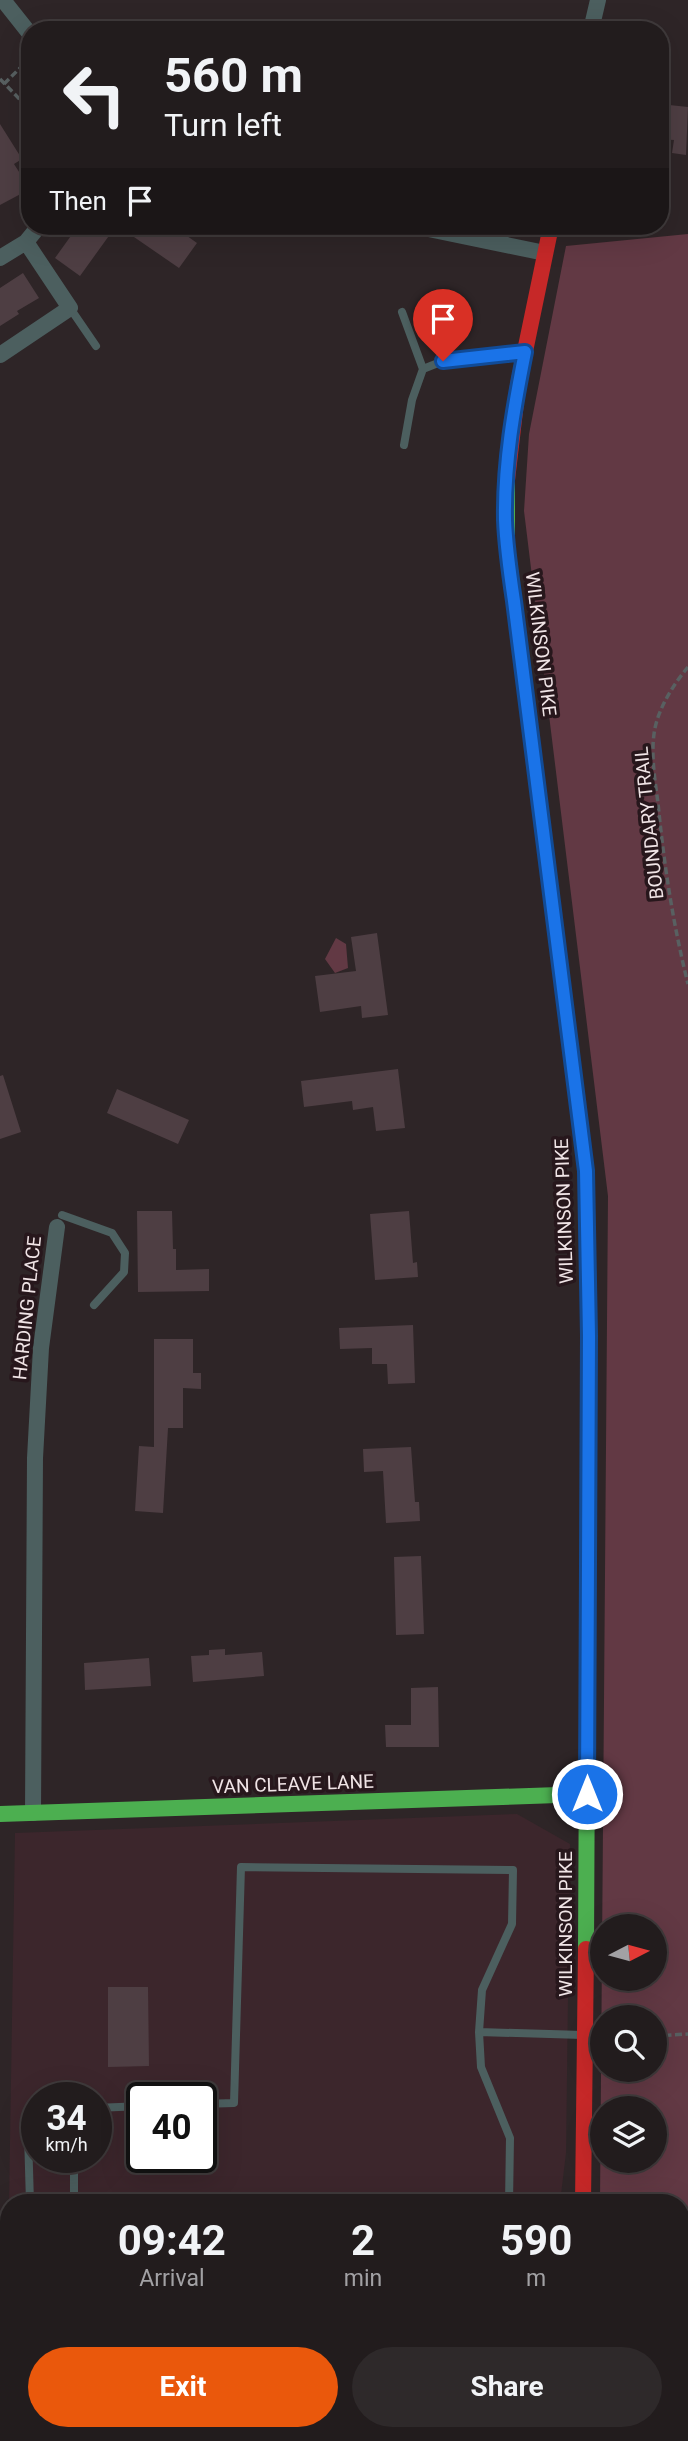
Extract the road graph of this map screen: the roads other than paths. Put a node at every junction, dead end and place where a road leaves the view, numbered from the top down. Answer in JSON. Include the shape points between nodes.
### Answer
{"nodes":[{"id":1,"x":3,"y":0,"type":"edge"},
{"id":2,"x":598,"y":0,"type":"edge"},
{"id":3,"x":594,"y":21,"type":"edge"},
{"id":4,"x":21,"y":23,"type":"edge"},
{"id":5,"x":32,"y":235,"type":"edge"},
{"id":6,"x":458,"y":235,"type":"edge"},
{"id":7,"x":549,"y":235,"type":"edge"},
{"id":8,"x":26,"y":242,"type":"junction"},
{"id":9,"x":545,"y":253,"type":"junction"},
{"id":10,"x":0,"y":258,"type":"edge"},
{"id":11,"x":70,"y":309,"type":"junction"},
{"id":12,"x":402,"y":312,"type":"dead end"},
{"id":13,"x":96,"y":346,"type":"dead end"},
{"id":14,"x":525,"y":352,"type":"junction"},
{"id":15,"x":0,"y":355,"type":"edge"},
{"id":16,"x":423,"y":369,"type":"junction"},
{"id":17,"x":404,"y":445,"type":"dead end"},
{"id":18,"x":59,"y":1221,"type":"joint"},
{"id":19,"x":94,"y":1305,"type":"dead end"},
{"id":20,"x":587,"y":1794,"type":"junction"},
{"id":21,"x":33,"y":1813,"type":"junction"},
{"id":22,"x":0,"y":1814,"type":"edge"},
{"id":23,"x":478,"y":2032,"type":"junction"},
{"id":24,"x":586,"y":2036,"type":"junction"},
{"id":25,"x":217,"y":2104,"type":"edge"},
{"id":26,"x":29,"y":2173,"type":"edge"},
{"id":27,"x":74,"y":2173,"type":"edge"},
{"id":28,"x":30,"y":2194,"type":"edge"},
{"id":29,"x":74,"y":2194,"type":"edge"},
{"id":30,"x":509,"y":2194,"type":"edge"},
{"id":31,"x":583,"y":2194,"type":"edge"}],
"edges":[{"from":1,"to":4,"type":"street"},
{"from":2,"to":3,"type":"street"},
{"from":5,"to":8,"type":"street"},
{"from":6,"to":9,"type":"street"},
{"from":7,"to":9,"type":"street","name":"WILKINSON PIKE"},
{"from":8,"to":10,"type":"street"},
{"from":8,"to":11,"type":"street"},
{"from":9,"to":14,"type":"street","name":"WILKINSON PIKE"},
{"from":11,"to":13,"type":"lane"},
{"from":11,"to":15,"type":"street"},
{"from":12,"to":16,"type":"lane"},
{"from":14,"to":16,"type":"lane","via":[[443,361]]},
{"from":14,"to":20,"type":"street","name":"WILKINSON PIKE","via":[[510,436],[505,520],[586,1171]]},
{"from":16,"to":17,"type":"lane"},
{"from":18,"to":19,"type":"lane","via":[[112,1233],[125,1253],[124,1272]]},
{"from":18,"to":21,"type":"street","name":"HARDING PLACE","via":[[41,1349],[35,1458]]},
{"from":20,"to":21,"type":"street","name":"VAN CLEAVE LANE"},
{"from":20,"to":24,"type":"street","name":"WILKINSON PIKE"},
{"from":21,"to":22,"type":"street","name":"VAN CLEAVE LANE"},
{"from":23,"to":24,"type":"lane"},
{"from":23,"to":25,"type":"lane","via":[[482,1990],[512,1924],[513,1870],[241,1867],[234,2103]]},
{"from":23,"to":30,"type":"lane","via":[[481,2067],[510,2138]]},
{"from":24,"to":31,"type":"street","name":"WILKINSON PIKE"},
{"from":26,"to":28,"type":"lane"},
{"from":27,"to":29,"type":"lane"}]}
